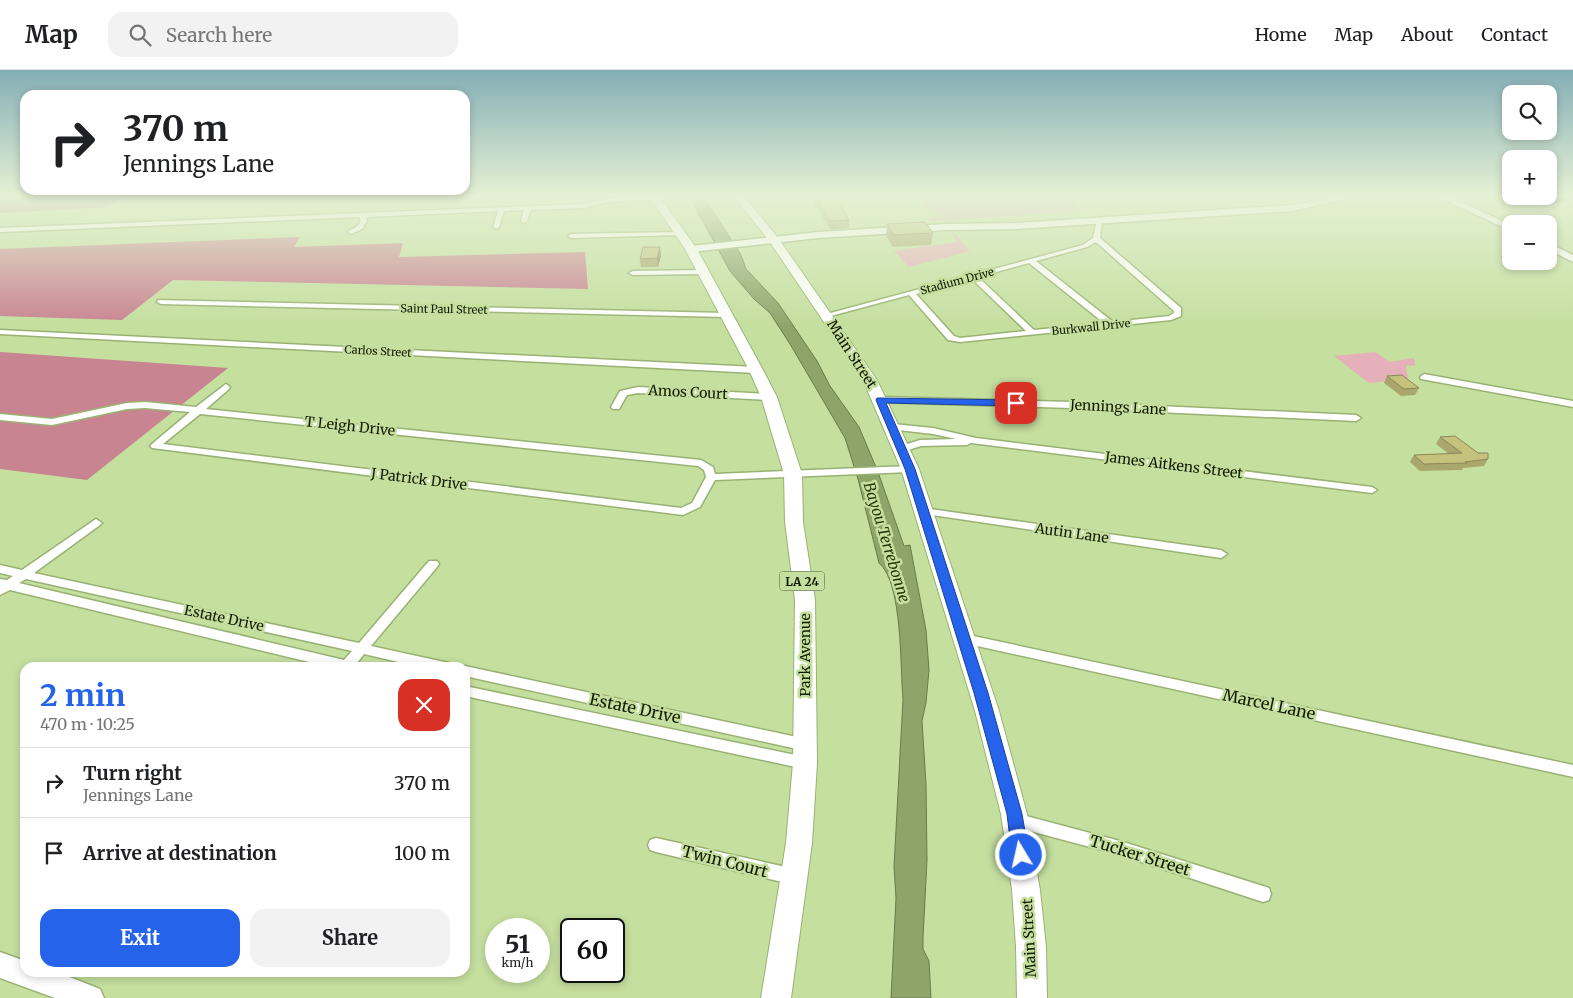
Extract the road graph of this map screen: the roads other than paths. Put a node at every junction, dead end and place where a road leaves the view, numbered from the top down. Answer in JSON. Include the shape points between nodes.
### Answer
{"nodes":[{"id":1,"x":683,"y":239,"type":"edge"},
{"id":2,"x":782,"y":239,"type":"edge"},
{"id":3,"x":1097,"y":239,"type":"joint"},
{"id":4,"x":774,"y":240,"type":"junction"},
{"id":5,"x":1557,"y":243,"type":"edge"},
{"id":6,"x":691,"y":250,"type":"junction"},
{"id":7,"x":1557,"y":250,"type":"edge"},
{"id":8,"x":1573,"y":251,"type":"edge"},
{"id":9,"x":1573,"y":259,"type":"edge"},
{"id":10,"x":1031,"y":260,"type":"junction"},
{"id":11,"x":703,"y":272,"type":"junction"},
{"id":12,"x":633,"y":273,"type":"dead end"},
{"id":13,"x":973,"y":276,"type":"junction"},
{"id":14,"x":911,"y":293,"type":"junction"},
{"id":15,"x":161,"y":302,"type":"dead end"},
{"id":16,"x":827,"y":315,"type":"junction"},
{"id":17,"x":726,"y":316,"type":"junction"},
{"id":18,"x":1111,"y":324,"type":"junction"},
{"id":19,"x":0,"y":332,"type":"edge"},
{"id":20,"x":1034,"y":333,"type":"junction"},
{"id":21,"x":756,"y":370,"type":"junction"},
{"id":22,"x":1424,"y":377,"type":"dead end"},
{"id":23,"x":226,"y":387,"type":"dead end"},
{"id":24,"x":769,"y":397,"type":"junction"},
{"id":25,"x":880,"y":400,"type":"junction"},
{"id":26,"x":1573,"y":404,"type":"edge"},
{"id":27,"x":616,"y":407,"type":"dead end"},
{"id":28,"x":197,"y":410,"type":"junction"},
{"id":29,"x":0,"y":417,"type":"edge"},
{"id":30,"x":1356,"y":418,"type":"dead end"},
{"id":31,"x":893,"y":427,"type":"junction"},
{"id":32,"x":976,"y":441,"type":"junction"},
{"id":33,"x":154,"y":446,"type":"joint"},
{"id":34,"x":902,"y":449,"type":"junction"},
{"id":35,"x":910,"y":469,"type":"junction"},
{"id":36,"x":793,"y":474,"type":"junction"},
{"id":37,"x":711,"y":477,"type":"junction"},
{"id":38,"x":1372,"y":490,"type":"dead end"},
{"id":39,"x":923,"y":511,"type":"junction"},
{"id":40,"x":683,"y":512,"type":"joint"},
{"id":41,"x":96,"y":522,"type":"dead end"},
{"id":42,"x":1221,"y":554,"type":"dead end"},
{"id":43,"x":433,"y":564,"type":"dead end"},
{"id":44,"x":0,"y":569,"type":"edge"},
{"id":45,"x":24,"y":574,"type":"junction"},
{"id":46,"x":3,"y":586,"type":"edge"},
{"id":47,"x":964,"y":639,"type":"junction"},
{"id":48,"x":360,"y":648,"type":"junction"},
{"id":49,"x":329,"y":662,"type":"edge"},
{"id":50,"x":353,"y":662,"type":"edge"},
{"id":51,"x":422,"y":662,"type":"edge"},
{"id":52,"x":470,"y":672,"type":"edge"},
{"id":53,"x":470,"y":691,"type":"edge"},
{"id":54,"x":805,"y":754,"type":"junction"},
{"id":55,"x":1573,"y":771,"type":"edge"},
{"id":56,"x":1015,"y":820,"type":"junction"},
{"id":57,"x":656,"y":845,"type":"dead end"},
{"id":58,"x":794,"y":877,"type":"junction"},
{"id":59,"x":1263,"y":894,"type":"dead end"},
{"id":60,"x":0,"y":965,"type":"edge"},
{"id":61,"x":20,"y":972,"type":"edge"},
{"id":62,"x":33,"y":977,"type":"edge"},
{"id":63,"x":91,"y":998,"type":"edge"},
{"id":64,"x":776,"y":998,"type":"edge"},
{"id":65,"x":1032,"y":998,"type":"edge"}],
"edges":[{"from":1,"to":6,"type":"main road","name":"Park Avenue","number":"LA 24"},
{"from":2,"to":4,"type":"street"},
{"from":3,"to":10,"type":"street","name":"Stadium Drive","via":[[1085,246]]},
{"from":3,"to":18,"type":"street","name":"Burkwall Drive","via":[[1179,312],[1171,318]]},
{"from":4,"to":6,"type":"street"},
{"from":4,"to":16,"type":"main road","name":"Main Street"},
{"from":5,"to":8,"type":"street"},
{"from":6,"to":11,"type":"main road","name":"Park Avenue","number":"LA 24"},
{"from":7,"to":9,"type":"street"},
{"from":10,"to":13,"type":"street","name":"Stadium Drive"},
{"from":10,"to":18,"type":"street"},
{"from":11,"to":12,"type":"street"},
{"from":11,"to":17,"type":"main road","name":"Park Avenue","number":"LA 24"},
{"from":13,"to":14,"type":"street","name":"Stadium Drive"},
{"from":13,"to":20,"type":"street"},
{"from":14,"to":16,"type":"street","name":"Stadium Drive"},
{"from":14,"to":20,"type":"street","name":"Burkwall Drive","via":[[951,338],[957,340]]},
{"from":15,"to":17,"type":"street","name":"Saint Paul Street"},
{"from":16,"to":25,"type":"main road","name":"Main Street"},
{"from":17,"to":21,"type":"main road","name":"Park Avenue","number":"LA 24"},
{"from":18,"to":20,"type":"street","name":"Burkwall Drive"},
{"from":19,"to":21,"type":"street","name":"Carlos Street"},
{"from":21,"to":24,"type":"main road","name":"Park Avenue","number":"LA 24"},
{"from":22,"to":26,"type":"street"},
{"from":23,"to":28,"type":"street"},
{"from":24,"to":27,"type":"street","name":"Amos Court","via":[[638,390],[623,393]]},
{"from":24,"to":36,"type":"main road","name":"Park Avenue","number":"LA 24"},
{"from":25,"to":30,"type":"street","name":"Jennings Lane","via":[[1062,404]]},
{"from":25,"to":31,"type":"main road","name":"Main Street"},
{"from":28,"to":29,"type":"street","name":"T Leigh Drive","via":[[136,405],[52,422]]},
{"from":28,"to":33,"type":"street"},
{"from":28,"to":37,"type":"street","name":"T Leigh Drive","via":[[701,463],[710,469]]},
{"from":31,"to":32,"type":"street","name":"James Aitkens Street","via":[[933,431]]},
{"from":31,"to":34,"type":"main road","name":"Main Street"},
{"from":32,"to":34,"type":"street","name":"James Aitkens Street","via":[[920,443]]},
{"from":32,"to":38,"type":"street","name":"James Aitkens Street"},
{"from":33,"to":40,"type":"street","name":"J Patrick Drive"},
{"from":34,"to":35,"type":"main road","name":"Main Street"},
{"from":35,"to":36,"type":"street"},
{"from":35,"to":39,"type":"main road","name":"Main Street"},
{"from":36,"to":37,"type":"street"},
{"from":36,"to":54,"type":"main road","name":"Park Avenue","number":"LA 24","via":[[794,522],[805,600]]},
{"from":37,"to":40,"type":"street","via":[[696,505]]},
{"from":39,"to":42,"type":"street","name":"Autin Lane"},
{"from":39,"to":47,"type":"main road","name":"Main Street"},
{"from":41,"to":45,"type":"street"},
{"from":43,"to":48,"type":"street"},
{"from":44,"to":45,"type":"street","name":"Estate Drive"},
{"from":45,"to":46,"type":"street"},
{"from":45,"to":48,"type":"street","name":"Estate Drive"},
{"from":46,"to":49,"type":"street","name":"Estate Drive"},
{"from":47,"to":55,"type":"street","name":"Marcel Lane"},
{"from":47,"to":56,"type":"main road","name":"Main Street","via":[[987,711]]},
{"from":48,"to":50,"type":"street"},
{"from":48,"to":51,"type":"street","name":"Estate Drive"},
{"from":52,"to":54,"type":"street","name":"Estate Drive"},
{"from":53,"to":54,"type":"street","name":"Estate Drive"},
{"from":54,"to":58,"type":"main road","name":"Park Avenue","number":"LA 24","via":[[800,843]]},
{"from":56,"to":59,"type":"street","name":"Tucker Street","via":[[1120,848]]},
{"from":56,"to":65,"type":"main road","name":"Main Street","via":[[1026,890]]},
{"from":57,"to":58,"type":"street","name":"Twin Court","via":[[689,850]]},
{"from":58,"to":64,"type":"main road","name":"Park Avenue","number":"LA 24"},
{"from":60,"to":61,"type":"street"},
{"from":62,"to":63,"type":"street"}]}
